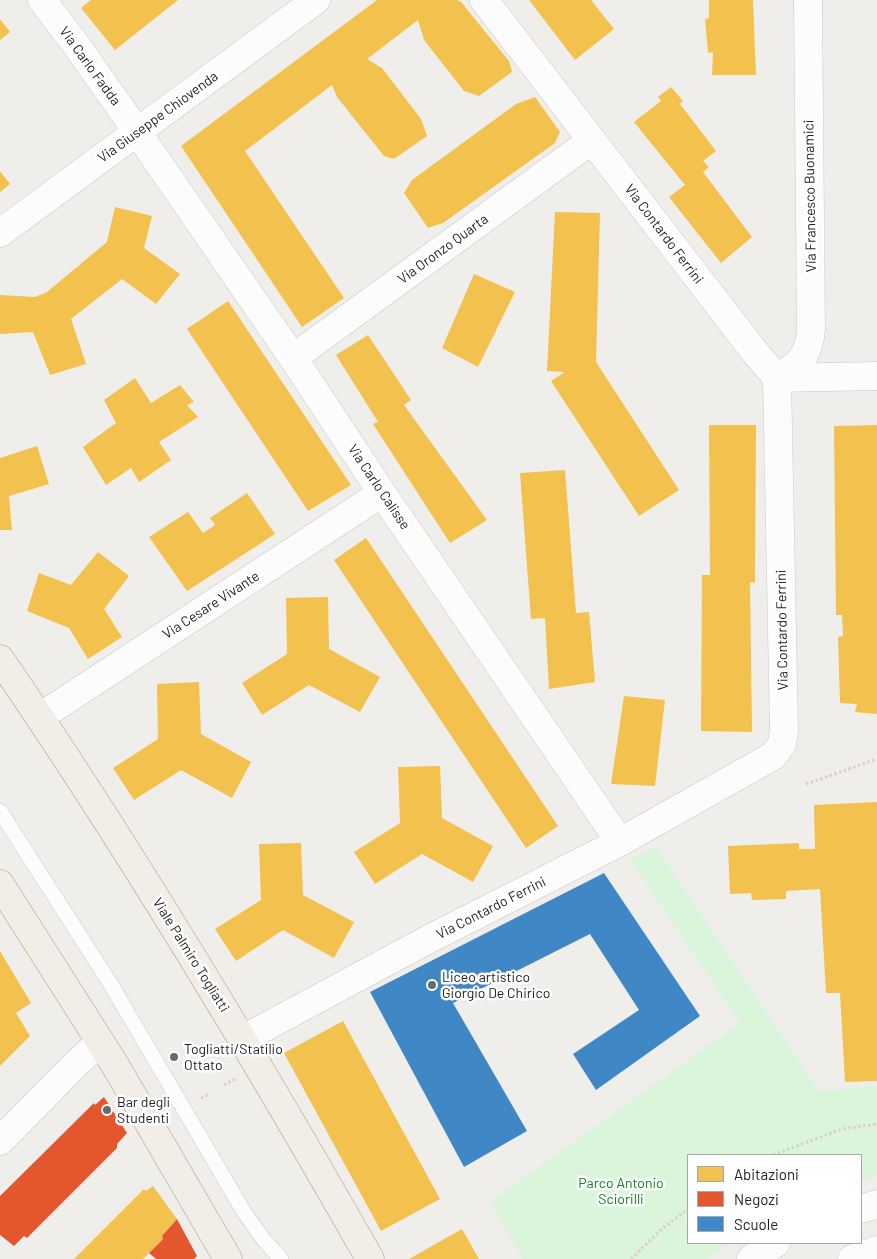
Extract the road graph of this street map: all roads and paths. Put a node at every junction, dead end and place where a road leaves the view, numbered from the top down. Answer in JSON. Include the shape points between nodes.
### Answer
{"nodes":[{"id":1,"x":42,"y":0,"type":"edge"},
{"id":2,"x":316,"y":0,"type":"edge"},
{"id":3,"x":484,"y":0,"type":"edge"},
{"id":4,"x":808,"y":0,"type":"edge"},
{"id":5,"x":138,"y":132,"type":"junction"},
{"id":6,"x":592,"y":140,"type":"junction"},
{"id":7,"x":0,"y":233,"type":"edge"},
{"id":8,"x":293,"y":358,"type":"junction"},
{"id":9,"x":877,"y":376,"type":"edge"},
{"id":10,"x":777,"y":378,"type":"junction"},
{"id":11,"x":382,"y":493,"type":"junction"},
{"id":12,"x":0,"y":659,"type":"edge"},
{"id":13,"x":40,"y":717,"type":"junction"},
{"id":14,"x":877,"y":759,"type":"edge"},
{"id":15,"x":806,"y":784,"type":"dead end"},
{"id":16,"x":0,"y":811,"type":"edge"},
{"id":17,"x":620,"y":842,"type":"junction"},
{"id":18,"x":0,"y":884,"type":"edge"},
{"id":19,"x":243,"y":1039,"type":"junction"},
{"id":20,"x":100,"y":1042,"type":"junction"},
{"id":21,"x":877,"y":1124,"type":"edge"},
{"id":22,"x":0,"y":1141,"type":"edge"},
{"id":23,"x":776,"y":1154,"type":"edge"},
{"id":24,"x":877,"y":1204,"type":"edge"},
{"id":25,"x":862,"y":1208,"type":"edge"},
{"id":26,"x":687,"y":1210,"type":"edge"},
{"id":27,"x":774,"y":1244,"type":"edge"},
{"id":28,"x":877,"y":1250,"type":"edge"},
{"id":29,"x":228,"y":1259,"type":"edge"},
{"id":30,"x":281,"y":1259,"type":"edge"},
{"id":31,"x":370,"y":1259,"type":"edge"},
{"id":32,"x":631,"y":1259,"type":"edge"},
{"id":33,"x":751,"y":1259,"type":"edge"},
{"id":34,"x":852,"y":1259,"type":"edge"}],
"edges":[{"from":1,"to":5,"type":"street","name":"Via Carlo Fadda"},
{"from":2,"to":5,"type":"street","name":"Via Giuseppe Chiovenda"},
{"from":3,"to":6,"type":"street","name":"Via Contardo Ferrini"},
{"from":4,"to":10,"type":"street","name":"Via Francesco Buonamici","via":[[811,330],[804,356],[796,367]]},
{"from":5,"to":7,"type":"street","name":"Via Giuseppe Chiovenda"},
{"from":5,"to":8,"type":"street","name":"Via Carlo Calisse"},
{"from":6,"to":8,"type":"street","name":"Via Oronzo Quarta"},
{"from":6,"to":10,"type":"street","name":"Via Contardo Ferrini"},
{"from":8,"to":11,"type":"street","name":"Via Carlo Calisse"},
{"from":9,"to":10,"type":"street"},
{"from":10,"to":17,"type":"street","name":"Via Contardo Ferrini","via":[[782,744],[773,756]]},
{"from":11,"to":13,"type":"street","name":"Via Cesare Vivante"},
{"from":11,"to":17,"type":"street","name":"Via Carlo Calisse"},
{"from":12,"to":13,"type":"main road","name":"Viale Palmiro Togliatti"},
{"from":13,"to":19,"type":"main road","name":"Viale Palmiro Togliatti"},
{"from":14,"to":15,"type":"path"},
{"from":16,"to":30,"type":"lane","via":[[110,983],[244,1212]]},
{"from":17,"to":19,"type":"street","name":"Via Contardo Ferrini"},
{"from":18,"to":20,"type":"main road"},
{"from":19,"to":31,"type":"main road","name":"Viale Palmiro Togliatti"},
{"from":20,"to":22,"type":"street"},
{"from":20,"to":29,"type":"main road"},
{"from":21,"to":23,"type":"path","via":[[842,1129]]},
{"from":24,"to":25,"type":"street"},
{"from":26,"to":32,"type":"path"},
{"from":27,"to":33,"type":"street"},
{"from":28,"to":34,"type":"street"}]}
